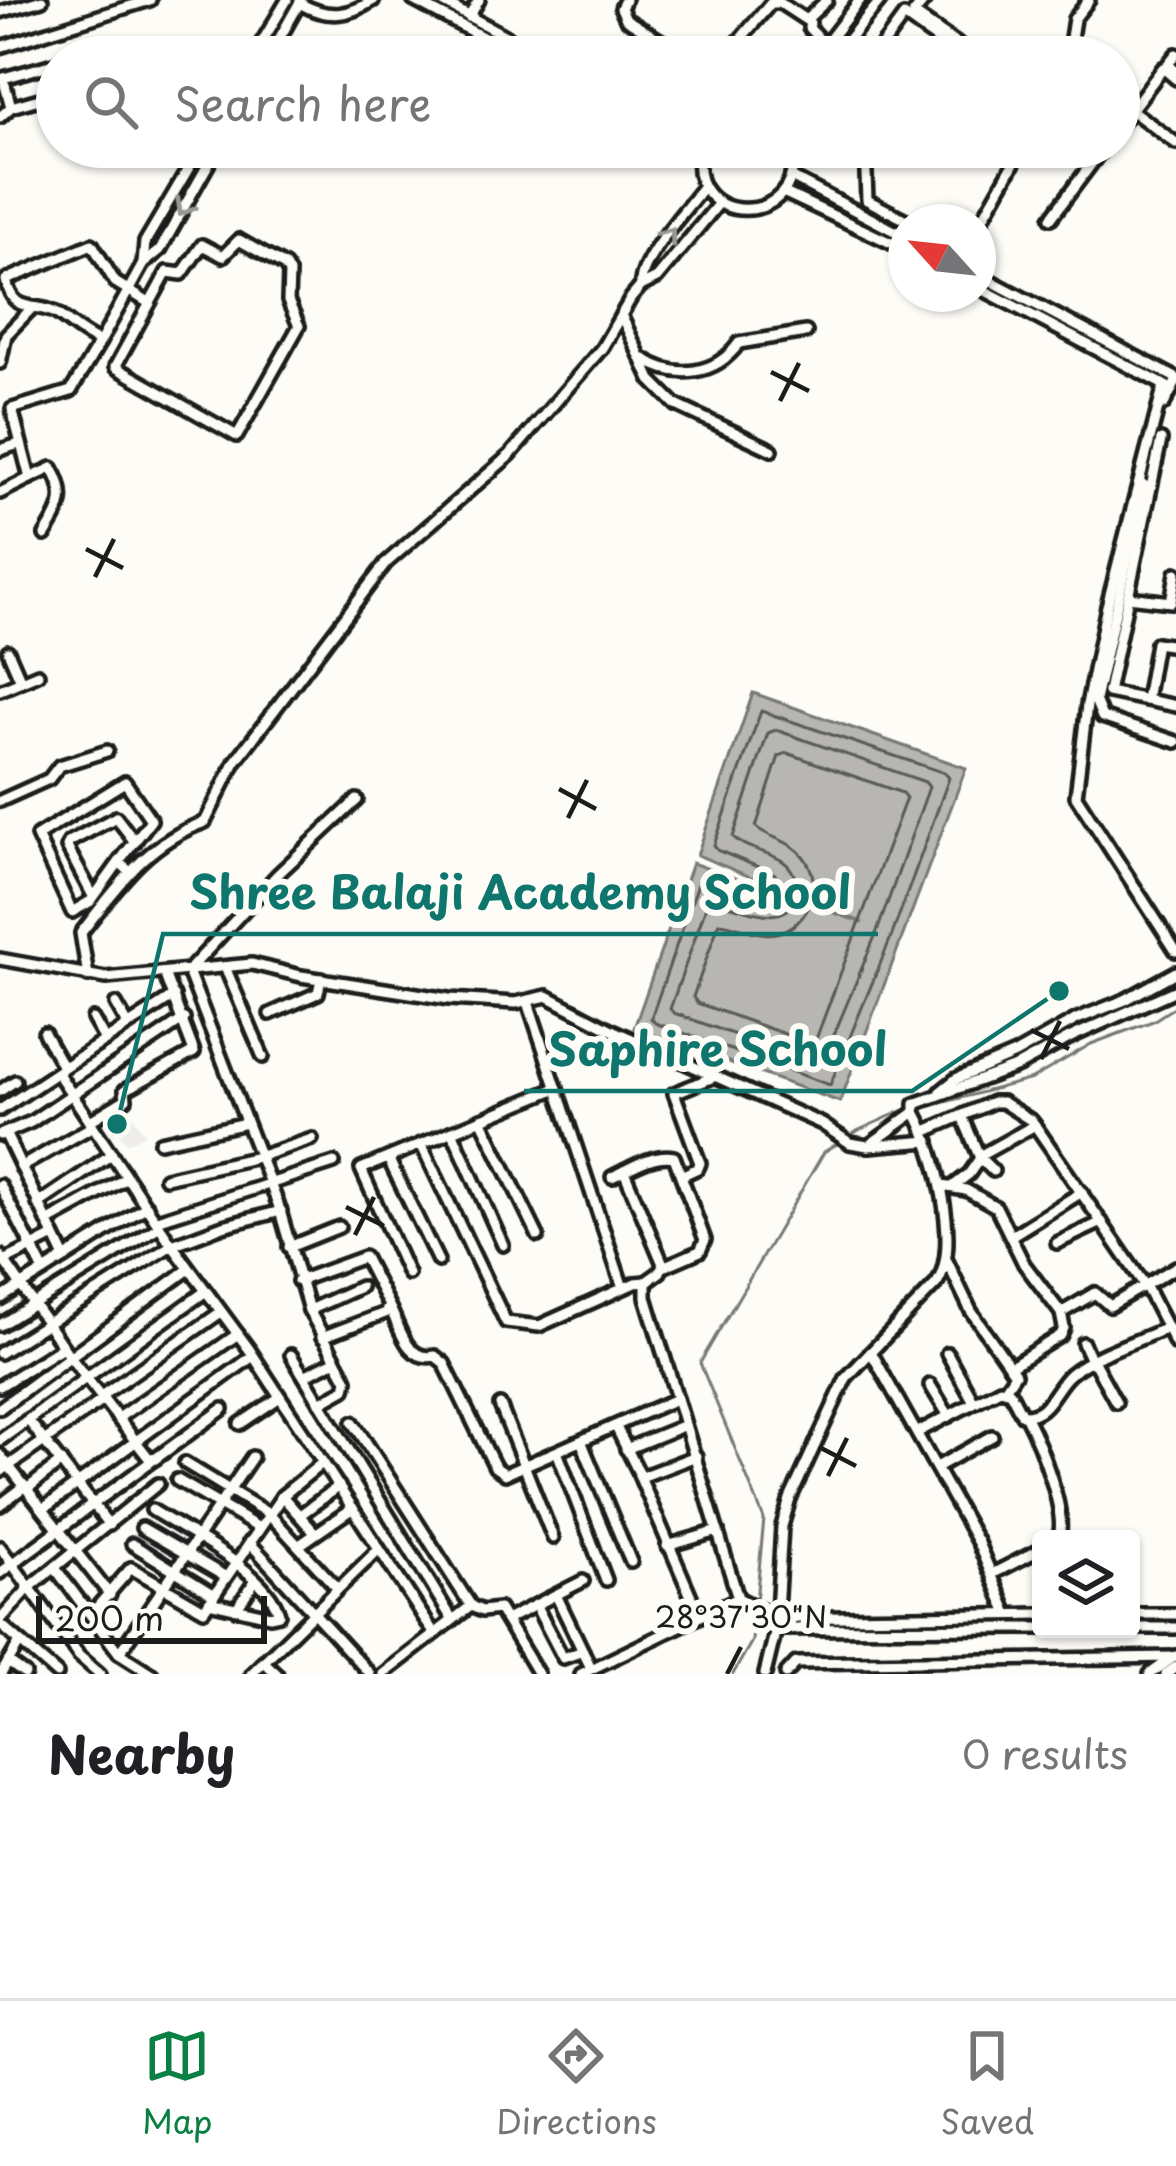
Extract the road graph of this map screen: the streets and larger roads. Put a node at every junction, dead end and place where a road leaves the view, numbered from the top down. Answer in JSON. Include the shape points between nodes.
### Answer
{"nodes":[{"id":1,"x":42,"y":0,"type":"edge"},
{"id":2,"x":150,"y":0,"type":"edge"},
{"id":3,"x":287,"y":0,"type":"edge"},
{"id":4,"x":374,"y":0,"type":"edge"},
{"id":5,"x":413,"y":0,"type":"edge"},
{"id":6,"x":439,"y":0,"type":"edge"},
{"id":7,"x":479,"y":0,"type":"edge"},
{"id":8,"x":625,"y":0,"type":"edge"},
{"id":9,"x":827,"y":0,"type":"edge"},
{"id":10,"x":860,"y":0,"type":"edge"},
{"id":11,"x":881,"y":0,"type":"edge"},
{"id":12,"x":925,"y":0,"type":"edge"},
{"id":13,"x":1088,"y":0,"type":"edge"},
{"id":14,"x":301,"y":2,"type":"edge"},
{"id":15,"x":0,"y":12,"type":"edge"},
{"id":16,"x":864,"y":20,"type":"junction"},
{"id":17,"x":808,"y":21,"type":"junction"},
{"id":18,"x":474,"y":23,"type":"junction"},
{"id":19,"x":266,"y":36,"type":"edge"},
{"id":20,"x":281,"y":36,"type":"edge"},
{"id":21,"x":492,"y":36,"type":"edge"},
{"id":22,"x":501,"y":36,"type":"edge"},
{"id":23,"x":653,"y":36,"type":"edge"},
{"id":24,"x":742,"y":36,"type":"edge"},
{"id":25,"x":822,"y":36,"type":"edge"},
{"id":26,"x":831,"y":36,"type":"edge"},
{"id":27,"x":852,"y":36,"type":"edge"},
{"id":28,"x":881,"y":36,"type":"edge"},
{"id":29,"x":890,"y":36,"type":"edge"},
{"id":30,"x":932,"y":36,"type":"edge"},
{"id":31,"x":946,"y":36,"type":"edge"},
{"id":32,"x":1071,"y":36,"type":"edge"},
{"id":33,"x":0,"y":47,"type":"edge"},
{"id":34,"x":1176,"y":54,"type":"edge"},
{"id":35,"x":36,"y":70,"type":"edge"},
{"id":36,"x":1176,"y":75,"type":"edge"},
{"id":37,"x":3,"y":82,"type":"edge"},
{"id":38,"x":1140,"y":98,"type":"edge"},
{"id":39,"x":36,"y":100,"type":"edge"},
{"id":40,"x":11,"y":107,"type":"junction"},
{"id":41,"x":0,"y":117,"type":"edge"},
{"id":42,"x":1140,"y":117,"type":"edge"},
{"id":43,"x":1176,"y":143,"type":"edge"},
{"id":44,"x":189,"y":168,"type":"edge"},
{"id":45,"x":206,"y":168,"type":"edge"},
{"id":46,"x":701,"y":168,"type":"edge"},
{"id":47,"x":791,"y":168,"type":"edge"},
{"id":48,"x":865,"y":168,"type":"edge"},
{"id":49,"x":1011,"y":168,"type":"edge"},
{"id":50,"x":1088,"y":168,"type":"edge"},
{"id":51,"x":791,"y":177,"type":"junction"},
{"id":52,"x":703,"y":187,"type":"junction"},
{"id":53,"x":783,"y":192,"type":"junction"},
{"id":54,"x":719,"y":203,"type":"junction"},
{"id":55,"x":991,"y":204,"type":"edge"},
{"id":56,"x":888,"y":211,"type":"edge"},
{"id":57,"x":1051,"y":218,"type":"dead end"},
{"id":58,"x":888,"y":228,"type":"edge"},
{"id":59,"x":888,"y":242,"type":"edge"},
{"id":60,"x":143,"y":264,"type":"junction"},
{"id":61,"x":163,"y":279,"type":"junction"},
{"id":62,"x":996,"y":284,"type":"edge"},
{"id":63,"x":641,"y":286,"type":"junction"},
{"id":64,"x":128,"y":292,"type":"junction"},
{"id":65,"x":4,"y":293,"type":"edge"},
{"id":66,"x":996,"y":296,"type":"edge"},
{"id":67,"x":149,"y":303,"type":"junction"},
{"id":68,"x":30,"y":310,"type":"junction"},
{"id":69,"x":621,"y":314,"type":"junction"},
{"id":70,"x":806,"y":332,"type":"dead end"},
{"id":71,"x":100,"y":342,"type":"junction"},
{"id":72,"x":639,"y":356,"type":"junction"},
{"id":73,"x":0,"y":362,"type":"edge"},
{"id":74,"x":1173,"y":385,"type":"edge"},
{"id":75,"x":1158,"y":438,"type":"junction"},
{"id":76,"x":19,"y":444,"type":"junction"},
{"id":77,"x":0,"y":450,"type":"edge"},
{"id":78,"x":772,"y":450,"type":"dead end"},
{"id":79,"x":1176,"y":450,"type":"edge"},
{"id":80,"x":30,"y":478,"type":"junction"},
{"id":81,"x":0,"y":494,"type":"edge"},
{"id":82,"x":45,"y":535,"type":"dead end"},
{"id":83,"x":1176,"y":573,"type":"edge"},
{"id":84,"x":1128,"y":596,"type":"junction"},
{"id":85,"x":1176,"y":646,"type":"edge"},
{"id":86,"x":8,"y":651,"type":"dead end"},
{"id":87,"x":38,"y":674,"type":"dead end"},
{"id":88,"x":21,"y":681,"type":"junction"},
{"id":89,"x":0,"y":690,"type":"edge"},
{"id":90,"x":1146,"y":700,"type":"junction"},
{"id":91,"x":1176,"y":706,"type":"edge"},
{"id":92,"x":1176,"y":742,"type":"edge"},
{"id":93,"x":107,"y":751,"type":"dead end"},
{"id":94,"x":356,"y":800,"type":"dead end"},
{"id":95,"x":0,"y":801,"type":"edge"},
{"id":96,"x":135,"y":842,"type":"junction"},
{"id":97,"x":118,"y":862,"type":"junction"},
{"id":98,"x":130,"y":871,"type":"junction"},
{"id":99,"x":93,"y":896,"type":"junction"},
{"id":100,"x":1176,"y":951,"type":"edge"},
{"id":101,"x":0,"y":959,"type":"edge"},
{"id":102,"x":224,"y":967,"type":"junction"},
{"id":103,"x":188,"y":971,"type":"junction"},
{"id":104,"x":1176,"y":972,"type":"edge"},
{"id":105,"x":164,"y":973,"type":"junction"},
{"id":106,"x":88,"y":976,"type":"junction"},
{"id":107,"x":321,"y":979,"type":"junction"},
{"id":108,"x":1176,"y":990,"type":"edge"},
{"id":109,"x":174,"y":996,"type":"junction"},
{"id":110,"x":527,"y":1002,"type":"junction"},
{"id":111,"x":116,"y":1004,"type":"dead end"},
{"id":112,"x":270,"y":1014,"type":"dead end"},
{"id":113,"x":184,"y":1018,"type":"junction"},
{"id":114,"x":93,"y":1019,"type":"dead end"},
{"id":115,"x":128,"y":1025,"type":"junction"},
{"id":116,"x":44,"y":1034,"type":"dead end"},
{"id":117,"x":105,"y":1040,"type":"junction"},
{"id":118,"x":263,"y":1058,"type":"dead end"},
{"id":119,"x":61,"y":1069,"type":"junction"},
{"id":120,"x":716,"y":1076,"type":"junction"},
{"id":121,"x":15,"y":1081,"type":"dead end"},
{"id":122,"x":557,"y":1088,"type":"junction"},
{"id":123,"x":0,"y":1090,"type":"edge"},
{"id":124,"x":941,"y":1091,"type":"junction"},
{"id":125,"x":73,"y":1094,"type":"junction"},
{"id":126,"x":915,"y":1108,"type":"junction"},
{"id":127,"x":0,"y":1113,"type":"edge"},
{"id":128,"x":962,"y":1116,"type":"junction"},
{"id":129,"x":481,"y":1119,"type":"junction"},
{"id":130,"x":246,"y":1123,"type":"junction"},
{"id":131,"x":92,"y":1124,"type":"junction"},
{"id":132,"x":1035,"y":1125,"type":"junction"},
{"id":133,"x":452,"y":1131,"type":"junction"},
{"id":134,"x":5,"y":1133,"type":"edge"},
{"id":135,"x":927,"y":1136,"type":"junction"},
{"id":136,"x":311,"y":1139,"type":"dead end"},
{"id":137,"x":160,"y":1142,"type":"dead end"},
{"id":138,"x":421,"y":1144,"type":"junction"},
{"id":139,"x":868,"y":1146,"type":"junction"},
{"id":140,"x":112,"y":1154,"type":"junction"},
{"id":141,"x":982,"y":1156,"type":"junction"},
{"id":142,"x":258,"y":1157,"type":"junction"},
{"id":143,"x":388,"y":1158,"type":"junction"},
{"id":144,"x":334,"y":1163,"type":"dead end"},
{"id":145,"x":21,"y":1167,"type":"junction"},
{"id":146,"x":624,"y":1171,"type":"junction"},
{"id":147,"x":994,"y":1172,"type":"dead end"},
{"id":148,"x":683,"y":1175,"type":"junction"},
{"id":149,"x":612,"y":1177,"type":"dead end"},
{"id":150,"x":127,"y":1178,"type":"junction"},
{"id":151,"x":165,"y":1178,"type":"dead end"},
{"id":152,"x":0,"y":1185,"type":"edge"},
{"id":153,"x":272,"y":1186,"type":"junction"},
{"id":154,"x":947,"y":1187,"type":"junction"},
{"id":155,"x":1082,"y":1192,"type":"junction"},
{"id":156,"x":38,"y":1204,"type":"junction"},
{"id":157,"x":147,"y":1206,"type":"junction"},
{"id":158,"x":281,"y":1211,"type":"junction"},
{"id":159,"x":47,"y":1222,"type":"junction"},
{"id":160,"x":1102,"y":1222,"type":"junction"},
{"id":161,"x":158,"y":1223,"type":"junction"},
{"id":162,"x":338,"y":1227,"type":"dead end"},
{"id":163,"x":54,"y":1236,"type":"junction"},
{"id":164,"x":538,"y":1236,"type":"dead end"},
{"id":165,"x":1011,"y":1236,"type":"junction"},
{"id":166,"x":1057,"y":1243,"type":"dead end"},
{"id":167,"x":172,"y":1245,"type":"junction"},
{"id":168,"x":503,"y":1245,"type":"dead end"},
{"id":169,"x":289,"y":1247,"type":"junction"},
{"id":170,"x":31,"y":1248,"type":"junction"},
{"id":171,"x":65,"y":1258,"type":"junction"},
{"id":172,"x":946,"y":1260,"type":"junction"},
{"id":173,"x":438,"y":1261,"type":"dead end"},
{"id":174,"x":3,"y":1264,"type":"edge"},
{"id":175,"x":1176,"y":1267,"type":"edge"},
{"id":176,"x":663,"y":1268,"type":"junction"},
{"id":177,"x":189,"y":1269,"type":"junction"},
{"id":178,"x":44,"y":1271,"type":"junction"},
{"id":179,"x":408,"y":1274,"type":"dead end"},
{"id":180,"x":298,"y":1281,"type":"junction"},
{"id":181,"x":646,"y":1282,"type":"junction"},
{"id":182,"x":20,"y":1287,"type":"junction"},
{"id":183,"x":359,"y":1287,"type":"dead end"},
{"id":184,"x":1146,"y":1287,"type":"junction"},
{"id":185,"x":623,"y":1288,"type":"junction"},
{"id":186,"x":206,"y":1291,"type":"junction"},
{"id":187,"x":0,"y":1299,"type":"edge"},
{"id":188,"x":34,"y":1305,"type":"junction"},
{"id":189,"x":390,"y":1308,"type":"junction"},
{"id":190,"x":309,"y":1310,"type":"junction"},
{"id":191,"x":221,"y":1312,"type":"junction"},
{"id":192,"x":1060,"y":1313,"type":"junction"},
{"id":193,"x":0,"y":1325,"type":"edge"},
{"id":194,"x":49,"y":1326,"type":"junction"},
{"id":195,"x":1166,"y":1328,"type":"junction"},
{"id":196,"x":238,"y":1334,"type":"junction"},
{"id":197,"x":322,"y":1337,"type":"junction"},
{"id":198,"x":1083,"y":1343,"type":"dead end"},
{"id":199,"x":1176,"y":1346,"type":"edge"},
{"id":200,"x":67,"y":1352,"type":"junction"},
{"id":201,"x":871,"y":1352,"type":"junction"},
{"id":202,"x":0,"y":1353,"type":"edge"},
{"id":203,"x":947,"y":1353,"type":"dead end"},
{"id":204,"x":290,"y":1354,"type":"dead end"},
{"id":205,"x":253,"y":1356,"type":"junction"},
{"id":206,"x":336,"y":1360,"type":"junction"},
{"id":207,"x":1093,"y":1362,"type":"junction"},
{"id":208,"x":1010,"y":1366,"type":"junction"},
{"id":209,"x":304,"y":1376,"type":"junction"},
{"id":210,"x":88,"y":1377,"type":"junction"},
{"id":211,"x":0,"y":1385,"type":"edge"},
{"id":212,"x":930,"y":1385,"type":"dead end"},
{"id":213,"x":1005,"y":1389,"type":"junction"},
{"id":214,"x":280,"y":1397,"type":"junction"},
{"id":215,"x":102,"y":1398,"type":"junction"},
{"id":216,"x":676,"y":1399,"type":"junction"},
{"id":217,"x":320,"y":1402,"type":"junction"},
{"id":218,"x":974,"y":1402,"type":"junction"},
{"id":219,"x":1116,"y":1402,"type":"dead end"},
{"id":220,"x":500,"y":1405,"type":"dead end"},
{"id":221,"x":0,"y":1408,"type":"edge"},
{"id":222,"x":224,"y":1408,"type":"dead end"},
{"id":223,"x":949,"y":1416,"type":"junction"},
{"id":224,"x":1026,"y":1417,"type":"junction"},
{"id":225,"x":118,"y":1418,"type":"junction"},
{"id":226,"x":28,"y":1420,"type":"junction"},
{"id":227,"x":353,"y":1422,"type":"dead end"},
{"id":228,"x":240,"y":1424,"type":"dead end"},
{"id":229,"x":686,"y":1425,"type":"junction"},
{"id":230,"x":616,"y":1427,"type":"junction"},
{"id":231,"x":918,"y":1432,"type":"junction"},
{"id":232,"x":992,"y":1436,"type":"dead end"},
{"id":233,"x":134,"y":1439,"type":"junction"},
{"id":234,"x":0,"y":1440,"type":"edge"},
{"id":235,"x":45,"y":1441,"type":"junction"},
{"id":236,"x":582,"y":1443,"type":"junction"},
{"id":237,"x":626,"y":1449,"type":"junction"},
{"id":238,"x":558,"y":1454,"type":"junction"},
{"id":239,"x":0,"y":1455,"type":"edge"},
{"id":240,"x":696,"y":1456,"type":"junction"},
{"id":241,"x":252,"y":1457,"type":"dead end"},
{"id":242,"x":152,"y":1460,"type":"junction"},
{"id":243,"x":62,"y":1462,"type":"junction"},
{"id":244,"x":185,"y":1462,"type":"dead end"},
{"id":245,"x":322,"y":1463,"type":"junction"},
{"id":246,"x":527,"y":1467,"type":"junction"},
{"id":247,"x":937,"y":1467,"type":"junction"},
{"id":248,"x":4,"y":1469,"type":"edge"},
{"id":249,"x":639,"y":1475,"type":"junction"},
{"id":250,"x":177,"y":1480,"type":"dead end"},
{"id":251,"x":77,"y":1482,"type":"junction"},
{"id":252,"x":158,"y":1484,"type":"dead end"},
{"id":253,"x":339,"y":1486,"type":"junction"},
{"id":254,"x":26,"y":1488,"type":"junction"},
{"id":255,"x":228,"y":1491,"type":"junction"},
{"id":256,"x":282,"y":1496,"type":"junction"},
{"id":257,"x":93,"y":1504,"type":"junction"},
{"id":258,"x":0,"y":1505,"type":"edge"},
{"id":259,"x":219,"y":1505,"type":"junction"},
{"id":260,"x":352,"y":1508,"type":"junction"},
{"id":261,"x":43,"y":1509,"type":"junction"},
{"id":262,"x":152,"y":1510,"type":"dead end"},
{"id":263,"x":269,"y":1514,"type":"junction"},
{"id":264,"x":300,"y":1515,"type":"junction"},
{"id":265,"x":110,"y":1525,"type":"junction"},
{"id":266,"x":59,"y":1528,"type":"junction"},
{"id":267,"x":142,"y":1528,"type":"dead end"},
{"id":268,"x":259,"y":1528,"type":"junction"},
{"id":269,"x":1061,"y":1530,"type":"edge"},
{"id":270,"x":718,"y":1531,"type":"junction"},
{"id":271,"x":315,"y":1534,"type":"junction"},
{"id":272,"x":195,"y":1538,"type":"junction"},
{"id":273,"x":553,"y":1538,"type":"dead end"},
{"id":274,"x":249,"y":1543,"type":"junction"},
{"id":275,"x":132,"y":1544,"type":"dead end"},
{"id":276,"x":301,"y":1544,"type":"junction"},
{"id":277,"x":0,"y":1546,"type":"edge"},
{"id":278,"x":667,"y":1546,"type":"junction"},
{"id":279,"x":379,"y":1550,"type":"junction"},
{"id":280,"x":77,"y":1551,"type":"junction"},
{"id":281,"x":185,"y":1552,"type":"junction"},
{"id":282,"x":1032,"y":1554,"type":"edge"},
{"id":283,"x":631,"y":1562,"type":"dead end"},
{"id":284,"x":12,"y":1563,"type":"junction"},
{"id":285,"x":236,"y":1563,"type":"junction"},
{"id":286,"x":55,"y":1568,"type":"junction"},
{"id":287,"x":174,"y":1570,"type":"junction"},
{"id":288,"x":0,"y":1573,"type":"edge"},
{"id":289,"x":992,"y":1574,"type":"junction"},
{"id":290,"x":226,"y":1577,"type":"junction"},
{"id":291,"x":606,"y":1580,"type":"dead end"},
{"id":292,"x":256,"y":1581,"type":"junction"},
{"id":293,"x":583,"y":1581,"type":"dead end"},
{"id":294,"x":163,"y":1587,"type":"junction"},
{"id":295,"x":30,"y":1588,"type":"junction"},
{"id":296,"x":337,"y":1588,"type":"junction"},
{"id":297,"x":556,"y":1594,"type":"junction"},
{"id":298,"x":110,"y":1595,"type":"junction"},
{"id":299,"x":212,"y":1599,"type":"junction"},
{"id":300,"x":741,"y":1600,"type":"junction"},
{"id":301,"x":471,"y":1606,"type":"junction"},
{"id":302,"x":536,"y":1606,"type":"junction"},
{"id":303,"x":236,"y":1610,"type":"junction"},
{"id":304,"x":311,"y":1613,"type":"junction"},
{"id":305,"x":91,"y":1614,"type":"junction"},
{"id":306,"x":1008,"y":1614,"type":"junction"},
{"id":307,"x":1032,"y":1614,"type":"edge"},
{"id":308,"x":1140,"y":1614,"type":"edge"},
{"id":309,"x":1176,"y":1614,"type":"edge"},
{"id":310,"x":699,"y":1616,"type":"junction"},
{"id":311,"x":452,"y":1619,"type":"junction"},
{"id":312,"x":506,"y":1620,"type":"junction"},
{"id":313,"x":774,"y":1621,"type":"junction"},
{"id":314,"x":0,"y":1622,"type":"edge"},
{"id":315,"x":1032,"y":1628,"type":"edge"},
{"id":316,"x":1140,"y":1628,"type":"edge"},
{"id":317,"x":1176,"y":1628,"type":"edge"},
{"id":318,"x":434,"y":1633,"type":"junction"},
{"id":319,"x":20,"y":1642,"type":"junction"},
{"id":320,"x":583,"y":1651,"type":"junction"},
{"id":321,"x":119,"y":1653,"type":"junction"},
{"id":322,"x":1175,"y":1660,"type":"edge"},
{"id":323,"x":263,"y":1661,"type":"junction"},
{"id":324,"x":8,"y":1662,"type":"junction"},
{"id":325,"x":824,"y":1668,"type":"edge"},
{"id":326,"x":138,"y":1671,"type":"edge"},
{"id":327,"x":586,"y":1671,"type":"edge"},
{"id":328,"x":1,"y":1674,"type":"edge"},
{"id":329,"x":25,"y":1674,"type":"edge"},
{"id":330,"x":57,"y":1674,"type":"edge"},
{"id":331,"x":100,"y":1674,"type":"edge"},
{"id":332,"x":152,"y":1674,"type":"edge"},
{"id":333,"x":251,"y":1674,"type":"edge"},
{"id":334,"x":277,"y":1674,"type":"edge"},
{"id":335,"x":370,"y":1674,"type":"edge"},
{"id":336,"x":383,"y":1674,"type":"edge"},
{"id":337,"x":538,"y":1674,"type":"edge"},
{"id":338,"x":765,"y":1674,"type":"edge"},
{"id":339,"x":786,"y":1674,"type":"edge"},
{"id":340,"x":1150,"y":1674,"type":"edge"},
{"id":341,"x":1166,"y":1674,"type":"edge"}],
"edges":[{"from":1,"to":15,"type":"street"},
{"from":2,"to":33,"type":"street"},
{"from":3,"to":19,"type":"street"},
{"from":4,"to":14,"type":"street","via":[[333,15]]},
{"from":5,"to":18,"type":"street"},
{"from":6,"to":18,"type":"street"},
{"from":7,"to":18,"type":"street"},
{"from":8,"to":23,"type":"street","via":[[626,19]]},
{"from":9,"to":17,"type":"street"},
{"from":10,"to":26,"type":"street"},
{"from":11,"to":16,"type":"street"},
{"from":12,"to":31,"type":"street","via":[[914,13]]},
{"from":13,"to":32,"type":"street"},
{"from":14,"to":20,"type":"street"},
{"from":16,"to":27,"type":"street"},
{"from":16,"to":28,"type":"street"},
{"from":17,"to":24,"type":"street","via":[[771,3]]},
{"from":17,"to":25,"type":"street"},
{"from":18,"to":21,"type":"street"},
{"from":18,"to":22,"type":"street"},
{"from":29,"to":30,"type":"street","via":[[904,16]]},
{"from":34,"to":36,"type":"street","via":[[1168,64]]},
{"from":35,"to":37,"type":"street"},
{"from":36,"to":38,"type":"street","via":[[1163,68]]},
{"from":37,"to":40,"type":"street"},
{"from":39,"to":40,"type":"street"},
{"from":40,"to":41,"type":"street"},
{"from":42,"to":43,"type":"street"},
{"from":44,"to":60,"type":"street","via":[[145,242]]},
{"from":45,"to":60,"type":"street","one_way":true,"via":[[160,250]]},
{"from":46,"to":52,"type":"street"},
{"from":47,"to":51,"type":"street"},
{"from":48,"to":56,"type":"street","via":[[866,200]]},
{"from":49,"to":55,"type":"street"},
{"from":50,"to":57,"type":"street"},
{"from":51,"to":53,"type":"street"},
{"from":51,"to":58,"type":"street"},
{"from":52,"to":54,"type":"street"},
{"from":63,"to":52,"type":"street","one_way":true,"via":[[647,262]]},
{"from":53,"to":54,"type":"street","via":[[754,210]]},
{"from":53,"to":59,"type":"street"},
{"from":54,"to":63,"type":"street","via":[[657,278]]},
{"from":60,"to":61,"type":"street"},
{"from":60,"to":64,"type":"street"},
{"from":61,"to":67,"type":"street"},
{"from":61,"to":67,"type":"street","via":[[187,270],[202,245],[225,256],[238,240],[289,273],[288,301],[299,326],[237,436],[115,367]]},
{"from":62,"to":74,"type":"street"},
{"from":63,"to":69,"type":"street"},
{"from":64,"to":65,"type":"street","via":[[92,244],[9,276]]},
{"from":64,"to":67,"type":"street"},
{"from":64,"to":71,"type":"street"},
{"from":65,"to":68,"type":"street"},
{"from":66,"to":74,"type":"street"},
{"from":68,"to":71,"type":"street","via":[[51,311]]},
{"from":68,"to":73,"type":"street","via":[[6,335]]},
{"from":69,"to":72,"type":"street"},
{"from":69,"to":98,"type":"street","via":[[602,348],[510,455],[386,563],[235,762],[205,822],[189,825]]},
{"from":70,"to":72,"type":"street","via":[[739,343],[725,363],[686,373],[662,371]]},
{"from":71,"to":76,"type":"street","via":[[71,391],[12,410]]},
{"from":72,"to":78,"type":"street","via":[[676,405]]},
{"from":74,"to":75,"type":"street"},
{"from":74,"to":100,"type":"street","via":[[1107,606],[1076,796]]},
{"from":75,"to":79,"type":"street"},
{"from":75,"to":84,"type":"street"},
{"from":75,"to":92,"type":"street","via":[[1095,700],[1110,722]]},
{"from":76,"to":77,"type":"street"},
{"from":76,"to":80,"type":"street"},
{"from":80,"to":81,"type":"street"},
{"from":80,"to":82,"type":"street","via":[[52,468],[62,488],[63,505]]},
{"from":83,"to":84,"type":"street","via":[[1171,602]]},
{"from":84,"to":90,"type":"street","via":[[1108,692]]},
{"from":85,"to":90,"type":"street","via":[[1156,643]]},
{"from":86,"to":88,"type":"street"},
{"from":87,"to":88,"type":"street"},
{"from":88,"to":89,"type":"street"},
{"from":90,"to":91,"type":"street"},
{"from":93,"to":95,"type":"street","via":[[59,766],[49,779]]},
{"from":94,"to":103,"type":"street"},
{"from":96,"to":97,"type":"street"},
{"from":96,"to":99,"type":"street","via":[[116,817],[69,842]]},
{"from":96,"to":99,"type":"street","via":[[151,820],[125,782],[38,836],[72,912]]},
{"from":97,"to":98,"type":"street"},
{"from":97,"to":99,"type":"street"},
{"from":98,"to":106,"type":"street","via":[[80,937]]},
{"from":101,"to":106,"type":"street"},
{"from":102,"to":103,"type":"street"},
{"from":102,"to":107,"type":"street","via":[[252,964]]},
{"from":102,"to":118,"type":"street"},
{"from":103,"to":105,"type":"street"},
{"from":103,"to":130,"type":"street"},
{"from":104,"to":124,"type":"street"},
{"from":105,"to":106,"type":"street"},
{"from":105,"to":109,"type":"street"},
{"from":107,"to":110,"type":"street"},
{"from":107,"to":112,"type":"street","via":[[318,993]]},
{"from":108,"to":124,"type":"street","via":[[996,1076]]},
{"from":109,"to":113,"type":"street"},
{"from":109,"to":115,"type":"street"},
{"from":110,"to":120,"type":"street","via":[[554,998]]},
{"from":110,"to":122,"type":"street"},
{"from":111,"to":115,"type":"street"},
{"from":113,"to":125,"type":"street"},
{"from":113,"to":131,"type":"street","via":[[194,1052],[125,1090],[126,1099]]},
{"from":114,"to":117,"type":"street"},
{"from":115,"to":117,"type":"street"},
{"from":116,"to":119,"type":"street"},
{"from":117,"to":119,"type":"street"},
{"from":119,"to":125,"type":"street"},
{"from":119,"to":127,"type":"street"},
{"from":120,"to":139,"type":"street"},
{"from":120,"to":148,"type":"street","via":[[674,1093],[700,1164]]},
{"from":121,"to":123,"type":"street"},
{"from":122,"to":129,"type":"street"},
{"from":122,"to":185,"type":"street"},
{"from":124,"to":126,"type":"street"},
{"from":125,"to":131,"type":"street"},
{"from":125,"to":134,"type":"street"},
{"from":126,"to":135,"type":"street"},
{"from":126,"to":139,"type":"street"},
{"from":127,"to":134,"type":"street"},
{"from":128,"to":132,"type":"street","via":[[1002,1102]]},
{"from":128,"to":135,"type":"street"},
{"from":128,"to":141,"type":"street"},
{"from":129,"to":133,"type":"street"},
{"from":129,"to":164,"type":"street"},
{"from":130,"to":137,"type":"street"},
{"from":130,"to":142,"type":"street"},
{"from":131,"to":140,"type":"street"},
{"from":131,"to":145,"type":"street"},
{"from":132,"to":141,"type":"street"},
{"from":132,"to":155,"type":"street"},
{"from":133,"to":138,"type":"street"},
{"from":133,"to":168,"type":"street"},
{"from":134,"to":145,"type":"street"},
{"from":135,"to":139,"type":"street"},
{"from":135,"to":154,"type":"street"},
{"from":136,"to":142,"type":"street"},
{"from":138,"to":143,"type":"street"},
{"from":138,"to":185,"type":"street","via":[[506,1322],[539,1326]]},
{"from":140,"to":150,"type":"street"},
{"from":140,"to":156,"type":"street"},
{"from":141,"to":147,"type":"street"},
{"from":141,"to":154,"type":"street"},
{"from":142,"to":151,"type":"street"},
{"from":142,"to":153,"type":"street"},
{"from":143,"to":173,"type":"street"},
{"from":143,"to":179,"type":"street","via":[[362,1169]]},
{"from":144,"to":153,"type":"street"},
{"from":145,"to":156,"type":"street"},
{"from":146,"to":148,"type":"street","via":[[669,1154]]},
{"from":146,"to":149,"type":"street"},
{"from":146,"to":176,"type":"street"},
{"from":148,"to":176,"type":"street","via":[[704,1245]]},
{"from":150,"to":157,"type":"street"},
{"from":150,"to":159,"type":"street"},
{"from":152,"to":170,"type":"street"},
{"from":153,"to":158,"type":"street"},
{"from":153,"to":161,"type":"street"},
{"from":154,"to":165,"type":"street","via":[[991,1202]]},
{"from":154,"to":172,"type":"street"},
{"from":155,"to":160,"type":"street"},
{"from":155,"to":165,"type":"street"},
{"from":156,"to":159,"type":"street"},
{"from":157,"to":161,"type":"street"},
{"from":157,"to":171,"type":"street"},
{"from":158,"to":167,"type":"street"},
{"from":158,"to":169,"type":"street"},
{"from":159,"to":163,"type":"street"},
{"from":160,"to":166,"type":"street"},
{"from":160,"to":184,"type":"street"},
{"from":161,"to":167,"type":"street"},
{"from":161,"to":188,"type":"street"},
{"from":162,"to":169,"type":"street"},
{"from":163,"to":170,"type":"street"},
{"from":163,"to":171,"type":"street"},
{"from":165,"to":192,"type":"street"},
{"from":167,"to":177,"type":"street"},
{"from":167,"to":194,"type":"street"},
{"from":169,"to":180,"type":"street"},
{"from":170,"to":174,"type":"street"},
{"from":170,"to":178,"type":"street"},
{"from":171,"to":178,"type":"street"},
{"from":172,"to":201,"type":"street","via":[[937,1283]]},
{"from":172,"to":208,"type":"street"},
{"from":174,"to":182,"type":"street"},
{"from":175,"to":184,"type":"street"},
{"from":176,"to":181,"type":"street"},
{"from":177,"to":186,"type":"street"},
{"from":177,"to":200,"type":"street"},
{"from":178,"to":182,"type":"street"},
{"from":180,"to":189,"type":"street","via":[[364,1257]]},
{"from":180,"to":190,"type":"street"},
{"from":181,"to":185,"type":"street"},
{"from":181,"to":216,"type":"street"},
{"from":182,"to":187,"type":"street"},
{"from":182,"to":188,"type":"street"},
{"from":183,"to":190,"type":"street"},
{"from":184,"to":192,"type":"street","via":[[1110,1306],[1095,1293]]},
{"from":184,"to":195,"type":"street"},
{"from":186,"to":191,"type":"street"},
{"from":186,"to":210,"type":"street"},
{"from":188,"to":193,"type":"street"},
{"from":188,"to":194,"type":"street"},
{"from":189,"to":197,"type":"street"},
{"from":189,"to":246,"type":"street","via":[[414,1355],[443,1363],[500,1472]]},
{"from":190,"to":197,"type":"street"},
{"from":191,"to":196,"type":"street"},
{"from":191,"to":215,"type":"street"},
{"from":192,"to":208,"type":"street","via":[[1061,1335]]},
{"from":194,"to":200,"type":"street"},
{"from":194,"to":202,"type":"street"},
{"from":195,"to":199,"type":"street"},
{"from":195,"to":207,"type":"street"},
{"from":196,"to":205,"type":"street"},
{"from":196,"to":225,"type":"street"},
{"from":197,"to":206,"type":"street"},
{"from":198,"to":207,"type":"street"},
{"from":200,"to":210,"type":"street"},
{"from":200,"to":211,"type":"street"},
{"from":200,"to":221,"type":"street"},
{"from":201,"to":231,"type":"street"},
{"from":201,"to":313,"type":"street","via":[[840,1388],[784,1513]]},
{"from":203,"to":218,"type":"street"},
{"from":204,"to":209,"type":"street"},
{"from":205,"to":214,"type":"street"},
{"from":205,"to":233,"type":"street"},
{"from":206,"to":209,"type":"street"},
{"from":206,"to":217,"type":"street","via":[[348,1385]]},
{"from":207,"to":219,"type":"street"},
{"from":207,"to":224,"type":"street"},
{"from":208,"to":213,"type":"street","via":[[1014,1378]]},
{"from":209,"to":217,"type":"street"},
{"from":210,"to":215,"type":"street"},
{"from":210,"to":226,"type":"street"},
{"from":212,"to":223,"type":"street"},
{"from":213,"to":218,"type":"street"},
{"from":213,"to":224,"type":"street"},
{"from":214,"to":228,"type":"street"},
{"from":214,"to":245,"type":"street"},
{"from":215,"to":225,"type":"street"},
{"from":215,"to":235,"type":"street"},
{"from":216,"to":229,"type":"street"},
{"from":216,"to":230,"type":"street"},
{"from":217,"to":311,"type":"street"},
{"from":218,"to":223,"type":"street"},
{"from":220,"to":246,"type":"street"},
{"from":222,"to":242,"type":"street"},
{"from":223,"to":231,"type":"street"},
{"from":224,"to":269,"type":"street","via":[[1048,1466]]},
{"from":225,"to":233,"type":"street"},
{"from":226,"to":234,"type":"street"},
{"from":226,"to":235,"type":"street"},
{"from":227,"to":301,"type":"street"},
{"from":229,"to":237,"type":"street"},
{"from":229,"to":240,"type":"street"},
{"from":230,"to":236,"type":"street"},
{"from":230,"to":237,"type":"street"},
{"from":231,"to":247,"type":"street"},
{"from":232,"to":247,"type":"street"},
{"from":233,"to":242,"type":"street"},
{"from":233,"to":251,"type":"street"},
{"from":235,"to":243,"type":"street"},
{"from":235,"to":248,"type":"street"},
{"from":236,"to":238,"type":"street"},
{"from":236,"to":283,"type":"street"},
{"from":237,"to":249,"type":"street"},
{"from":238,"to":246,"type":"street"},
{"from":238,"to":291,"type":"street"},
{"from":239,"to":248,"type":"street"},
{"from":240,"to":249,"type":"street"},
{"from":240,"to":270,"type":"street"},
{"from":241,"to":255,"type":"street"},
{"from":242,"to":257,"type":"street"},
{"from":243,"to":251,"type":"street"},
{"from":243,"to":254,"type":"street"},
{"from":244,"to":255,"type":"street"},
{"from":245,"to":253,"type":"street"},
{"from":245,"to":256,"type":"street"},
{"from":246,"to":273,"type":"street"},
{"from":247,"to":289,"type":"street"},
{"from":248,"to":254,"type":"street"},
{"from":249,"to":278,"type":"street"},
{"from":250,"to":259,"type":"street"},
{"from":251,"to":257,"type":"street"},
{"from":251,"to":261,"type":"street"},
{"from":252,"to":265,"type":"street"},
{"from":253,"to":260,"type":"street"},
{"from":253,"to":264,"type":"street"},
{"from":254,"to":258,"type":"street"},
{"from":254,"to":261,"type":"street"},
{"from":255,"to":259,"type":"street"},
{"from":255,"to":263,"type":"street"},
{"from":256,"to":263,"type":"street"},
{"from":256,"to":264,"type":"street"},
{"from":257,"to":265,"type":"street"},
{"from":257,"to":266,"type":"street"},
{"from":259,"to":268,"type":"street"},
{"from":259,"to":272,"type":"street"},
{"from":260,"to":271,"type":"street"},
{"from":260,"to":279,"type":"street"},
{"from":261,"to":266,"type":"street"},
{"from":262,"to":272,"type":"street"},
{"from":263,"to":268,"type":"street"},
{"from":263,"to":276,"type":"street"},
{"from":264,"to":271,"type":"street"},
{"from":265,"to":280,"type":"street"},
{"from":266,"to":280,"type":"street"},
{"from":266,"to":284,"type":"street"},
{"from":267,"to":281,"type":"street"},
{"from":268,"to":274,"type":"street"},
{"from":270,"to":278,"type":"street"},
{"from":270,"to":300,"type":"street"},
{"from":271,"to":276,"type":"street"},
{"from":272,"to":281,"type":"street"},
{"from":272,"to":285,"type":"street"},
{"from":274,"to":285,"type":"street"},
{"from":274,"to":304,"type":"street"},
{"from":275,"to":287,"type":"street"},
{"from":276,"to":296,"type":"street"},
{"from":277,"to":284,"type":"street"},
{"from":278,"to":310,"type":"street"},
{"from":279,"to":296,"type":"street"},
{"from":279,"to":318,"type":"street"},
{"from":280,"to":286,"type":"street"},
{"from":280,"to":298,"type":"street"},
{"from":281,"to":287,"type":"street"},
{"from":281,"to":290,"type":"street"},
{"from":282,"to":289,"type":"street"},
{"from":284,"to":288,"type":"street"},
{"from":284,"to":295,"type":"street"},
{"from":285,"to":290,"type":"street"},
{"from":285,"to":292,"type":"street"},
{"from":286,"to":295,"type":"street"},
{"from":286,"to":305,"type":"street"},
{"from":287,"to":294,"type":"street"},
{"from":287,"to":299,"type":"street"},
{"from":289,"to":306,"type":"street"},
{"from":290,"to":299,"type":"street"},
{"from":292,"to":303,"type":"street"},
{"from":292,"to":303,"type":"street","via":[[279,1614]]},
{"from":293,"to":297,"type":"street"},
{"from":294,"to":298,"type":"street","via":[[128,1568]]},
{"from":294,"to":299,"type":"street","via":[[202,1610]]},
{"from":294,"to":321,"type":"street"},
{"from":295,"to":314,"type":"street"},
{"from":295,"to":331,"type":"street"},
{"from":296,"to":304,"type":"street"},
{"from":297,"to":302,"type":"street"},
{"from":297,"to":320,"type":"street"},
{"from":298,"to":305,"type":"street"},
{"from":299,"to":303,"type":"street"},
{"from":300,"to":310,"type":"street"},
{"from":300,"to":313,"type":"street"},
{"from":301,"to":311,"type":"street"},
{"from":301,"to":312,"type":"street","via":[[496,1607]]},
{"from":302,"to":312,"type":"street"},
{"from":302,"to":320,"type":"street","via":[[563,1658]]},
{"from":304,"to":323,"type":"street"},
{"from":304,"to":335,"type":"street"},
{"from":305,"to":321,"type":"street"},
{"from":306,"to":307,"type":"street"},
{"from":306,"to":313,"type":"street"},
{"from":308,"to":309,"type":"street"},
{"from":310,"to":327,"type":"street"},
{"from":311,"to":318,"type":"street"},
{"from":312,"to":337,"type":"street"},
{"from":313,"to":315,"type":"street"},
{"from":313,"to":338,"type":"street"},
{"from":314,"to":319,"type":"street"},
{"from":316,"to":317,"type":"street"},
{"from":318,"to":336,"type":"street"},
{"from":319,"to":324,"type":"street"},
{"from":319,"to":330,"type":"street"},
{"from":320,"to":327,"type":"street"},
{"from":321,"to":326,"type":"street"},
{"from":322,"to":325,"type":"street"},
{"from":322,"to":340,"type":"street"},
{"from":322,"to":341,"type":"street"},
{"from":323,"to":333,"type":"street"},
{"from":323,"to":334,"type":"street"},
{"from":324,"to":328,"type":"street"},
{"from":324,"to":329,"type":"street"},
{"from":325,"to":339,"type":"street","via":[[791,1664]]},
{"from":326,"to":332,"type":"street"}]}
